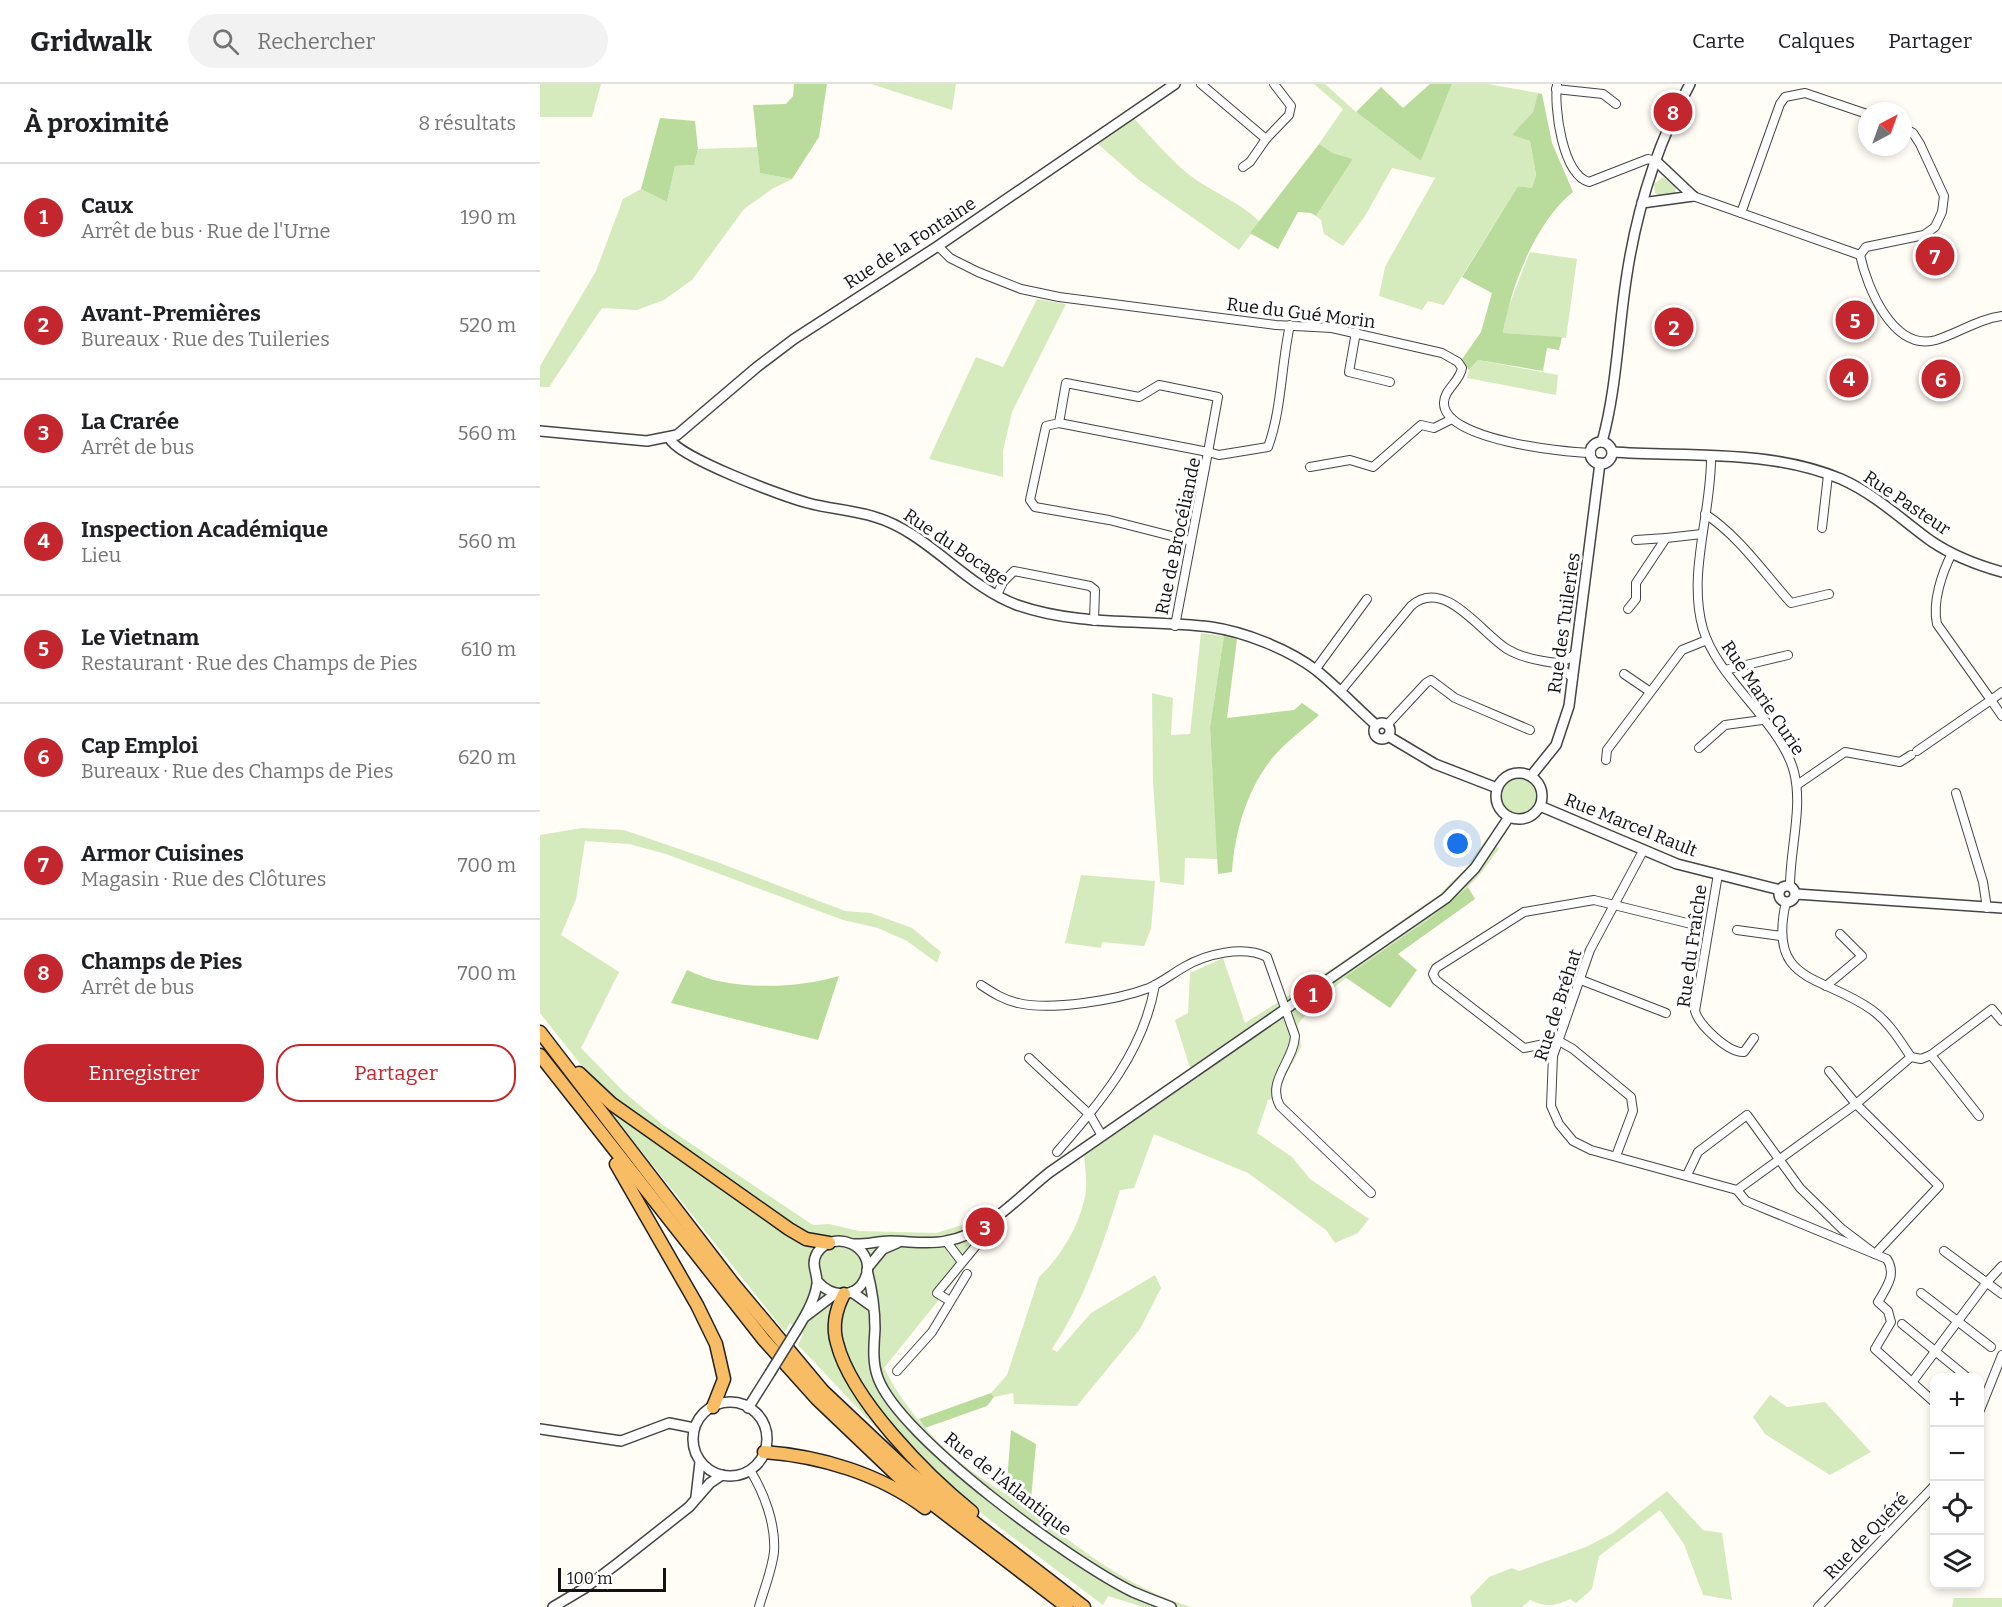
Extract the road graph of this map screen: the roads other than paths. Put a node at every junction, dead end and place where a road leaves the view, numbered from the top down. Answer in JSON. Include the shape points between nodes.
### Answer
{"nodes":[{"id":1,"x":1175,"y":84,"type":"edge"},
{"id":2,"x":1201,"y":84,"type":"edge"},
{"id":3,"x":1274,"y":84,"type":"edge"},
{"id":4,"x":1690,"y":84,"type":"edge"},
{"id":5,"x":1557,"y":87,"type":"edge"},
{"id":6,"x":1616,"y":104,"type":"dead end"},
{"id":7,"x":1858,"y":111,"type":"edge"},
{"id":8,"x":1912,"y":133,"type":"edge"},
{"id":9,"x":1266,"y":139,"type":"junction"},
{"id":10,"x":1656,"y":161,"type":"junction"},
{"id":11,"x":1243,"y":167,"type":"dead end"},
{"id":12,"x":1693,"y":196,"type":"junction"},
{"id":13,"x":1642,"y":203,"type":"junction"},
{"id":14,"x":1741,"y":213,"type":"junction"},
{"id":15,"x":938,"y":246,"type":"junction"},
{"id":16,"x":1860,"y":255,"type":"junction"},
{"id":17,"x":2002,"y":316,"type":"edge"},
{"id":18,"x":1290,"y":325,"type":"junction"},
{"id":19,"x":1356,"y":332,"type":"junction"},
{"id":20,"x":1390,"y":382,"type":"dead end"},
{"id":21,"x":1452,"y":419,"type":"junction"},
{"id":22,"x":1059,"y":423,"type":"junction"},
{"id":23,"x":540,"y":431,"type":"edge"},
{"id":24,"x":670,"y":438,"type":"junction"},
{"id":25,"x":1602,"y":442,"type":"junction"},
{"id":26,"x":1208,"y":452,"type":"junction"},
{"id":27,"x":1612,"y":452,"type":"junction"},
{"id":28,"x":1591,"y":453,"type":"junction"},
{"id":29,"x":1711,"y":456,"type":"junction"},
{"id":30,"x":1600,"y":463,"type":"junction"},
{"id":31,"x":1310,"y":467,"type":"dead end"},
{"id":32,"x":1828,"y":475,"type":"junction"},
{"id":33,"x":1705,"y":514,"type":"junction"},
{"id":34,"x":1822,"y":528,"type":"dead end"},
{"id":35,"x":1702,"y":534,"type":"junction"},
{"id":36,"x":1666,"y":538,"type":"junction"},
{"id":37,"x":1636,"y":540,"type":"dead end"},
{"id":38,"x":1191,"y":541,"type":"junction"},
{"id":39,"x":1952,"y":553,"type":"junction"},
{"id":40,"x":2002,"y":572,"type":"edge"},
{"id":41,"x":1829,"y":594,"type":"dead end"},
{"id":42,"x":997,"y":595,"type":"junction"},
{"id":43,"x":1367,"y":599,"type":"dead end"},
{"id":44,"x":1628,"y":609,"type":"dead end"},
{"id":45,"x":1094,"y":621,"type":"junction"},
{"id":46,"x":1175,"y":626,"type":"junction"},
{"id":47,"x":1707,"y":640,"type":"junction"},
{"id":48,"x":1576,"y":653,"type":"junction"},
{"id":49,"x":1788,"y":655,"type":"dead end"},
{"id":50,"x":1554,"y":663,"type":"junction"},
{"id":51,"x":1315,"y":670,"type":"junction"},
{"id":52,"x":1725,"y":670,"type":"junction"},
{"id":53,"x":1624,"y":674,"type":"dead end"},
{"id":54,"x":1573,"y":678,"type":"junction"},
{"id":55,"x":1649,"y":691,"type":"junction"},
{"id":56,"x":1340,"y":692,"type":"junction"},
{"id":57,"x":2002,"y":692,"type":"edge"},
{"id":58,"x":1991,"y":700,"type":"junction"},
{"id":59,"x":2002,"y":716,"type":"edge"},
{"id":60,"x":1762,"y":720,"type":"junction"},
{"id":61,"x":1376,"y":725,"type":"junction"},
{"id":62,"x":1387,"y":725,"type":"junction"},
{"id":63,"x":1530,"y":730,"type":"dead end"},
{"id":64,"x":1388,"y":736,"type":"junction"},
{"id":65,"x":1699,"y":748,"type":"dead end"},
{"id":66,"x":1606,"y":760,"type":"dead end"},
{"id":67,"x":1531,"y":776,"type":"junction"},
{"id":68,"x":1797,"y":785,"type":"junction"},
{"id":69,"x":1497,"y":788,"type":"junction"},
{"id":70,"x":1956,"y":793,"type":"dead end"},
{"id":71,"x":1540,"y":806,"type":"junction"},
{"id":72,"x":1509,"y":817,"type":"junction"},
{"id":73,"x":1643,"y":851,"type":"junction"},
{"id":74,"x":1718,"y":874,"type":"junction"},
{"id":75,"x":1780,"y":890,"type":"junction"},
{"id":76,"x":1793,"y":890,"type":"junction"},
{"id":77,"x":1786,"y":902,"type":"junction"},
{"id":78,"x":1615,"y":906,"type":"junction"},
{"id":79,"x":1987,"y":908,"type":"junction"},
{"id":80,"x":2002,"y":908,"type":"edge"},
{"id":81,"x":1691,"y":924,"type":"dead end"},
{"id":82,"x":1737,"y":930,"type":"dead end"},
{"id":83,"x":1840,"y":934,"type":"dead end"},
{"id":84,"x":1781,"y":936,"type":"junction"},
{"id":85,"x":1581,"y":980,"type":"junction"},
{"id":86,"x":981,"y":985,"type":"dead end"},
{"id":87,"x":1155,"y":985,"type":"junction"},
{"id":88,"x":1826,"y":986,"type":"junction"},
{"id":89,"x":1286,"y":1008,"type":"junction"},
{"id":90,"x":1666,"y":1013,"type":"dead end"},
{"id":91,"x":2002,"y":1021,"type":"edge"},
{"id":92,"x":540,"y":1032,"type":"edge"},
{"id":93,"x":1754,"y":1038,"type":"dead end"},
{"id":94,"x":1559,"y":1041,"type":"junction"},
{"id":95,"x":540,"y":1055,"type":"edge"},
{"id":96,"x":1931,"y":1055,"type":"junction"},
{"id":97,"x":1911,"y":1057,"type":"junction"},
{"id":98,"x":1029,"y":1058,"type":"dead end"},
{"id":99,"x":1829,"y":1071,"type":"dead end"},
{"id":100,"x":1856,"y":1104,"type":"junction"},
{"id":101,"x":581,"y":1107,"type":"junction"},
{"id":102,"x":1090,"y":1115,"type":"junction"},
{"id":103,"x":1979,"y":1116,"type":"dead end"},
{"id":104,"x":1102,"y":1136,"type":"junction"},
{"id":105,"x":1057,"y":1152,"type":"dead end"},
{"id":106,"x":1616,"y":1156,"type":"junction"},
{"id":107,"x":1779,"y":1159,"type":"junction"},
{"id":108,"x":1687,"y":1174,"type":"junction"},
{"id":109,"x":1737,"y":1190,"type":"junction"},
{"id":110,"x":1371,"y":1193,"type":"dead end"},
{"id":111,"x":946,"y":1241,"type":"junction"},
{"id":112,"x":980,"y":1241,"type":"dead end"},
{"id":113,"x":900,"y":1242,"type":"junction"},
{"id":114,"x":829,"y":1243,"type":"junction"},
{"id":115,"x":853,"y":1244,"type":"junction"},
{"id":116,"x":1944,"y":1251,"type":"dead end"},
{"id":117,"x":1875,"y":1254,"type":"junction"},
{"id":118,"x":962,"y":1262,"type":"junction"},
{"id":119,"x":2002,"y":1266,"type":"edge"},
{"id":120,"x":868,"y":1268,"type":"junction"},
{"id":121,"x":966,"y":1274,"type":"dead end"},
{"id":122,"x":818,"y":1282,"type":"junction"},
{"id":123,"x":1987,"y":1282,"type":"junction"},
{"id":124,"x":844,"y":1293,"type":"junction"},
{"id":125,"x":1921,"y":1293,"type":"dead end"},
{"id":126,"x":2002,"y":1294,"type":"edge"},
{"id":127,"x":950,"y":1301,"type":"junction"},
{"id":128,"x":873,"y":1307,"type":"junction"},
{"id":129,"x":804,"y":1318,"type":"junction"},
{"id":130,"x":1958,"y":1320,"type":"junction"},
{"id":131,"x":1902,"y":1324,"type":"dead end"},
{"id":132,"x":1991,"y":1347,"type":"dead end"},
{"id":133,"x":1936,"y":1350,"type":"junction"},
{"id":134,"x":2002,"y":1355,"type":"edge"},
{"id":135,"x":897,"y":1371,"type":"dead end"},
{"id":136,"x":1963,"y":1373,"type":"edge"},
{"id":137,"x":1999,"y":1373,"type":"edge"},
{"id":138,"x":1913,"y":1381,"type":"junction"},
{"id":139,"x":1930,"y":1397,"type":"edge"},
{"id":140,"x":1984,"y":1402,"type":"edge"},
{"id":141,"x":712,"y":1407,"type":"junction"},
{"id":142,"x":748,"y":1408,"type":"junction"},
{"id":143,"x":694,"y":1428,"type":"junction"},
{"id":144,"x":540,"y":1429,"type":"edge"},
{"id":145,"x":764,"y":1452,"type":"junction"},
{"id":146,"x":700,"y":1462,"type":"junction"},
{"id":147,"x":750,"y":1470,"type":"junction"},
{"id":148,"x":722,"y":1475,"type":"junction"},
{"id":149,"x":1930,"y":1491,"type":"edge"},
{"id":150,"x":696,"y":1499,"type":"junction"},
{"id":151,"x":1007,"y":1562,"type":"junction"},
{"id":152,"x":1028,"y":1564,"type":"junction"},
{"id":153,"x":553,"y":1607,"type":"edge"},
{"id":154,"x":759,"y":1607,"type":"edge"},
{"id":155,"x":1067,"y":1607,"type":"edge"},
{"id":156,"x":1084,"y":1607,"type":"edge"},
{"id":157,"x":1171,"y":1607,"type":"edge"},
{"id":158,"x":1818,"y":1607,"type":"edge"}],
"edges":[{"from":1,"to":15,"type":"street","name":"Rue de la Fontaine"},
{"from":2,"to":9,"type":"street"},
{"from":3,"to":9,"type":"street","via":[[1291,106],[1289,115]]},
{"from":4,"to":10,"type":"street"},
{"from":5,"to":6,"type":"street","via":[[1603,94]]},
{"from":5,"to":10,"type":"street","via":[[1564,145],[1583,180],[1589,182],[1648,159]]},
{"from":7,"to":14,"type":"street","via":[[1805,93],[1785,97]]},
{"from":8,"to":16,"type":"street","via":[[1944,196],[1940,220],[1924,235],[1866,247]]},
{"from":9,"to":11,"type":"street"},
{"from":10,"to":12,"type":"street"},
{"from":10,"to":13,"type":"street"},
{"from":12,"to":13,"type":"street"},
{"from":12,"to":14,"type":"street"},
{"from":13,"to":25,"type":"street","via":[[1627,273]]},
{"from":14,"to":16,"type":"street"},
{"from":15,"to":18,"type":"street","name":"Rue du Gué Morin","via":[[950,258],[1021,289]]},
{"from":15,"to":24,"type":"street","name":"Rue de la Fontaine","via":[[794,339]]},
{"from":16,"to":17,"type":"street","via":[[1890,324],[1908,337],[1935,340]]},
{"from":18,"to":19,"type":"street","name":"Rue du Gué Morin"},
{"from":18,"to":26,"type":"street","name":"Rue de Brocéliande","via":[[1268,447],[1219,455]]},
{"from":19,"to":20,"type":"street","via":[[1349,372]]},
{"from":19,"to":21,"type":"street","name":"Rue du Gué Morin","via":[[1442,353],[1458,362],[1461,377],[1444,397],[1443,405]]},
{"from":21,"to":28,"type":"street","via":[[1480,435]]},
{"from":21,"to":31,"type":"street","via":[[1434,428],[1421,425],[1373,467],[1350,460]]},
{"from":22,"to":26,"type":"street"},
{"from":22,"to":26,"type":"street","via":[[1066,383],[1139,397],[1159,385],[1180,388],[1218,397]]},
{"from":22,"to":38,"type":"street","via":[[1046,426],[1030,500],[1035,507],[1109,520]]},
{"from":23,"to":24,"type":"street","via":[[647,441]]},
{"from":24,"to":42,"type":"street","name":"Rue du Bocage","via":[[678,449],[717,468],[807,503],[892,523]]},
{"from":25,"to":27,"type":"street"},
{"from":25,"to":28,"type":"street","via":[[1593,446]]},
{"from":26,"to":38,"type":"street","name":"Rue de Brocéliande"},
{"from":27,"to":29,"type":"street","name":"Rue Pasteur"},
{"from":27,"to":30,"type":"street","via":[[1608,461]]},
{"from":28,"to":30,"type":"street"},
{"from":29,"to":32,"type":"street","name":"Rue Pasteur","via":[[1780,463]]},
{"from":29,"to":33,"type":"street","name":"Rue Marie Curie"},
{"from":30,"to":48,"type":"street","name":"Rue des Tuileries"},
{"from":32,"to":34,"type":"street"},
{"from":32,"to":39,"type":"street","name":"Rue Pasteur","via":[[1867,493]]},
{"from":33,"to":35,"type":"street","name":"Rue Marie Curie"},
{"from":33,"to":41,"type":"street","via":[[1727,528],[1791,603]]},
{"from":35,"to":36,"type":"street"},
{"from":35,"to":47,"type":"street","name":"Rue Marie Curie","via":[[1699,592]]},
{"from":36,"to":37,"type":"street"},
{"from":36,"to":44,"type":"street","via":[[1636,583],[1636,599]]},
{"from":38,"to":46,"type":"street","name":"Rue de Brocéliande"},
{"from":39,"to":40,"type":"street","name":"Rue Pasteur"},
{"from":39,"to":58,"type":"street","via":[[1940,584],[1937,624]]},
{"from":42,"to":45,"type":"street","name":"Rue du Bocage","via":[[1043,613]]},
{"from":42,"to":45,"type":"street","via":[[1014,571],[1090,586],[1096,597]]},
{"from":43,"to":51,"type":"street"},
{"from":45,"to":46,"type":"street","name":"Rue du Bocage"},
{"from":46,"to":51,"type":"street","name":"Rue du Bocage","via":[[1243,635]]},
{"from":47,"to":52,"type":"street","name":"Rue Marie Curie"},
{"from":47,"to":55,"type":"street","via":[[1682,650]]},
{"from":48,"to":50,"type":"street","via":[[1568,661]]},
{"from":48,"to":54,"type":"street","name":"Rue des Tuileries"},
{"from":49,"to":52,"type":"street"},
{"from":50,"to":54,"type":"street"},
{"from":50,"to":56,"type":"street","via":[[1509,650],[1448,600],[1426,598],[1411,606]]},
{"from":51,"to":56,"type":"street","name":"Rue du Bocage"},
{"from":52,"to":60,"type":"street","name":"Rue Marie Curie"},
{"from":53,"to":55,"type":"street"},
{"from":54,"to":67,"type":"street","name":"Rue des Tuileries","via":[[1560,736]]},
{"from":55,"to":66,"type":"street","via":[[1607,750]]},
{"from":56,"to":61,"type":"street","name":"Rue du Bocage"},
{"from":57,"to":58,"type":"street"},
{"from":58,"to":59,"type":"street"},
{"from":58,"to":68,"type":"street","via":[[1900,762],[1845,752]]},
{"from":60,"to":65,"type":"street","via":[[1725,725]]},
{"from":60,"to":68,"type":"street","name":"Rue Marie Curie","via":[[1784,750]]},
{"from":61,"to":62,"type":"street"},
{"from":61,"to":64,"type":"street","via":[[1377,736]]},
{"from":62,"to":63,"type":"street","via":[[1431,680],[1455,698]]},
{"from":62,"to":64,"type":"street"},
{"from":64,"to":69,"type":"street","via":[[1435,764]]},
{"from":67,"to":69,"type":"street","via":[[1523,772],[1507,775]]},
{"from":67,"to":71,"type":"street","via":[[1541,789]]},
{"from":68,"to":76,"type":"street","name":"Rue Marie Curie"},
{"from":69,"to":72,"type":"street","via":[[1497,805]]},
{"from":70,"to":79,"type":"street"},
{"from":71,"to":72,"type":"street","via":[[1527,818]]},
{"from":71,"to":73,"type":"street","name":"Rue Marcel Rault"},
{"from":72,"to":89,"type":"street","via":[[1475,868],[1446,898]]},
{"from":73,"to":74,"type":"street","name":"Rue Marcel Rault"},
{"from":73,"to":78,"type":"street","name":"Rue de Bréhat"},
{"from":74,"to":75,"type":"street","name":"Rue Marcel Rault"},
{"from":74,"to":93,"type":"street","name":"Rue du Fraîche","via":[[1695,1011],[1702,1026],[1736,1051],[1744,1052]]},
{"from":75,"to":76,"type":"street"},
{"from":75,"to":77,"type":"street","via":[[1780,898]]},
{"from":76,"to":77,"type":"street","via":[[1794,899]]},
{"from":76,"to":79,"type":"street"},
{"from":77,"to":84,"type":"street"},
{"from":78,"to":81,"type":"street"},
{"from":78,"to":85,"type":"street","name":"Rue de Bréhat","via":[[1590,950]]},
{"from":78,"to":94,"type":"street","via":[[1594,900],[1524,912],[1436,968],[1433,974],[1524,1048]]},
{"from":79,"to":80,"type":"street"},
{"from":82,"to":84,"type":"street"},
{"from":83,"to":88,"type":"street","via":[[1862,956]]},
{"from":84,"to":88,"type":"street","via":[[1792,967]]},
{"from":85,"to":90,"type":"street"},
{"from":85,"to":94,"type":"street","name":"Rue de Bréhat"},
{"from":86,"to":87,"type":"street","via":[[1000,998],[1018,1003],[1066,1005]]},
{"from":87,"to":89,"type":"street","via":[[1185,966],[1211,956],[1258,952],[1267,957]]},
{"from":87,"to":102,"type":"street","via":[[1133,1053]]},
{"from":88,"to":97,"type":"street","via":[[1875,1012]]},
{"from":89,"to":104,"type":"street"},
{"from":89,"to":110,"type":"street","via":[[1295,1036],[1294,1048],[1275,1085],[1274,1096]]},
{"from":91,"to":96,"type":"street","via":[[1992,1009]]},
{"from":92,"to":114,"type":"highway","via":[[612,1104],[789,1229],[806,1239]]},
{"from":92,"to":152,"type":"highway","via":[[738,1290],[806,1372],[909,1472]]},
{"from":94,"to":106,"type":"street","name":"Rue de Bréhat","via":[[1553,1056],[1550,1088],[1551,1106],[1559,1124],[1573,1141]]},
{"from":94,"to":106,"type":"street","via":[[1631,1097],[1634,1111]]},
{"from":95,"to":101,"type":"highway"},
{"from":96,"to":97,"type":"street"},
{"from":96,"to":103,"type":"street"},
{"from":97,"to":100,"type":"street"},
{"from":98,"to":102,"type":"street"},
{"from":99,"to":100,"type":"street"},
{"from":100,"to":107,"type":"street"},
{"from":100,"to":117,"type":"street","via":[[1939,1186]]},
{"from":101,"to":141,"type":"highway","via":[[629,1182],[716,1344],[724,1378]]},
{"from":101,"to":151,"type":"highway","via":[[805,1387],[905,1483]]},
{"from":102,"to":104,"type":"street"},
{"from":102,"to":105,"type":"street"},
{"from":104,"to":111,"type":"street","via":[[990,1222],[966,1236]]},
{"from":106,"to":108,"type":"street","name":"Rue de Bréhat"},
{"from":107,"to":108,"type":"street","via":[[1747,1115],[1698,1152]]},
{"from":107,"to":109,"type":"street"},
{"from":107,"to":117,"type":"street","via":[[1800,1188],[1842,1229]]},
{"from":108,"to":109,"type":"street","name":"Rue de Bréhat"},
{"from":109,"to":117,"type":"street","name":"Rue de Bréhat","via":[[1746,1201]]},
{"from":111,"to":113,"type":"street"},
{"from":111,"to":118,"type":"street"},
{"from":112,"to":118,"type":"street"},
{"from":113,"to":115,"type":"street"},
{"from":113,"to":120,"type":"street","via":[[883,1249]]},
{"from":114,"to":115,"type":"street","via":[[843,1240]]},
{"from":114,"to":122,"type":"street","via":[[816,1256],[814,1274]]},
{"from":115,"to":120,"type":"street","via":[[864,1253]]},
{"from":116,"to":123,"type":"street"},
{"from":117,"to":138,"type":"street","via":[[1887,1259],[1892,1276],[1878,1302],[1888,1311],[1891,1322],[1875,1349]]},
{"from":118,"to":127,"type":"street","via":[[937,1293]]},
{"from":119,"to":123,"type":"street"},
{"from":120,"to":124,"type":"street","via":[[861,1285]]},
{"from":120,"to":128,"type":"street","name":"Rue de l'Atlantique"},
{"from":121,"to":127,"type":"street"},
{"from":122,"to":124,"type":"street","via":[[823,1289]]},
{"from":122,"to":129,"type":"street"},
{"from":123,"to":126,"type":"street"},
{"from":123,"to":130,"type":"street"},
{"from":124,"to":128,"type":"street"},
{"from":124,"to":129,"type":"street"},
{"from":124,"to":152,"type":"highway","via":[[835,1319],[836,1342],[847,1370],[867,1400],[941,1487],[1011,1544]]},
{"from":125,"to":130,"type":"street"},
{"from":127,"to":135,"type":"street","via":[[932,1332]]},
{"from":128,"to":157,"type":"street","name":"Rue de l'Atlantique","via":[[878,1377],[898,1411],[925,1439],[951,1464],[1087,1565],[1132,1591]]},
{"from":129,"to":142,"type":"street","bridge":true},
{"from":130,"to":132,"type":"street"},
{"from":130,"to":133,"type":"street"},
{"from":131,"to":133,"type":"street"},
{"from":133,"to":136,"type":"street"},
{"from":133,"to":138,"type":"street"},
{"from":134,"to":137,"type":"street"},
{"from":137,"to":140,"type":"street"},
{"from":138,"to":139,"type":"street"},
{"from":141,"to":142,"type":"street","via":[[731,1403]]},
{"from":141,"to":143,"type":"street"},
{"from":142,"to":145,"type":"street","via":[[764,1428]]},
{"from":143,"to":144,"type":"street","via":[[669,1424],[621,1441]]},
{"from":143,"to":146,"type":"street","via":[[693,1440]]},
{"from":145,"to":147,"type":"street"},
{"from":145,"to":151,"type":"highway","via":[[807,1457],[879,1482],[920,1504],[964,1537]]},
{"from":146,"to":148,"type":"street"},
{"from":146,"to":150,"type":"street"},
{"from":147,"to":148,"type":"street"},
{"from":147,"to":154,"type":"street","via":[[765,1497],[774,1539],[774,1553]]},
{"from":148,"to":150,"type":"street"},
{"from":149,"to":158,"type":"street","name":"Rue de Quéré"},
{"from":150,"to":153,"type":"street","via":[[610,1570]]},
{"from":151,"to":155,"type":"highway"},
{"from":152,"to":156,"type":"highway"}]}
